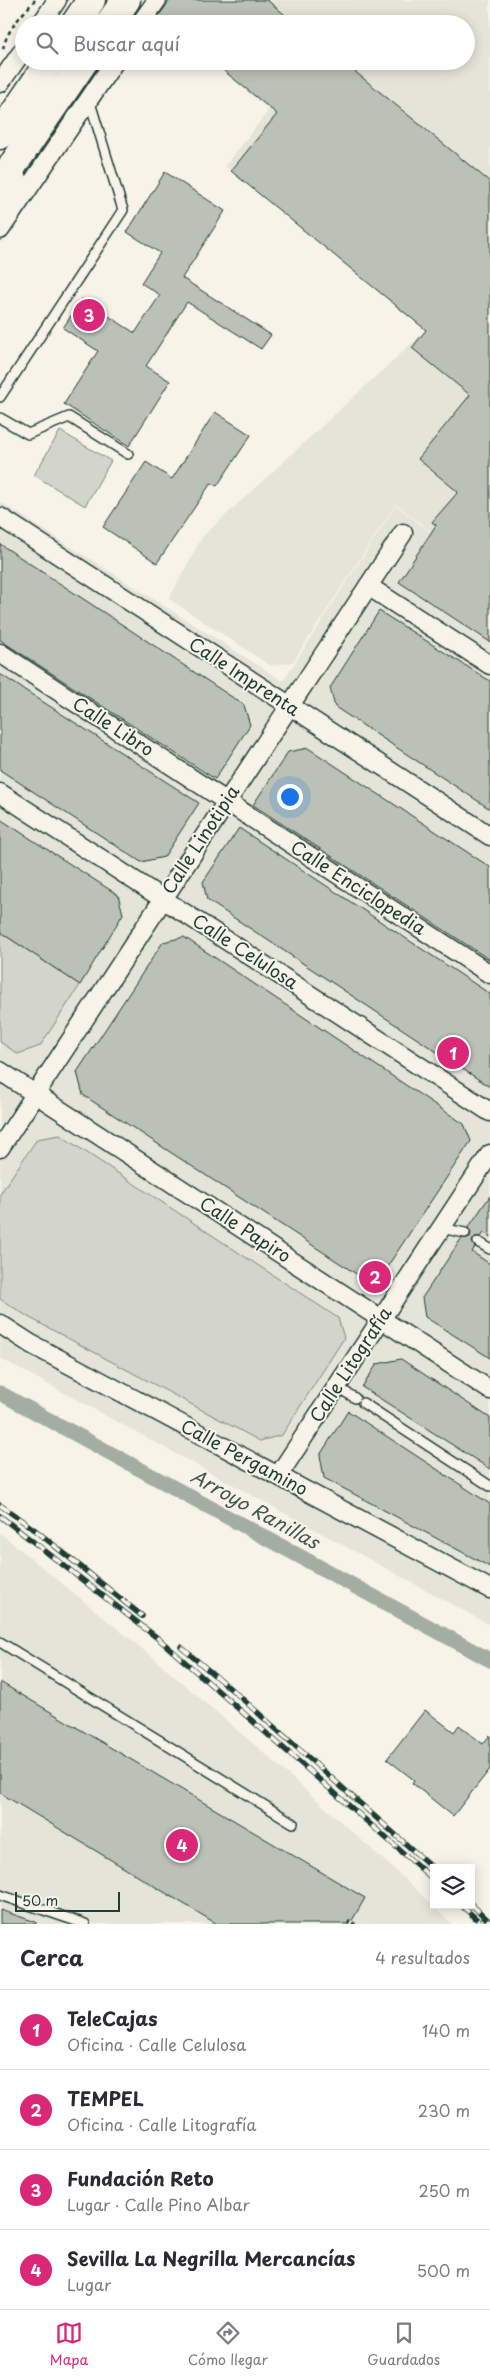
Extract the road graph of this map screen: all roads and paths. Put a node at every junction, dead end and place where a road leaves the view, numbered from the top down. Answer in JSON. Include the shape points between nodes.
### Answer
{"nodes":[{"id":1,"x":35,"y":0,"type":"edge"},
{"id":2,"x":57,"y":0,"type":"edge"},
{"id":3,"x":91,"y":0,"type":"edge"},
{"id":4,"x":126,"y":0,"type":"edge"},
{"id":5,"x":157,"y":0,"type":"edge"},
{"id":6,"x":21,"y":15,"type":"edge"},
{"id":7,"x":47,"y":15,"type":"edge"},
{"id":8,"x":81,"y":15,"type":"edge"},
{"id":9,"x":116,"y":15,"type":"edge"},
{"id":10,"x":146,"y":15,"type":"edge"},
{"id":11,"x":15,"y":22,"type":"edge"},
{"id":12,"x":15,"y":62,"type":"edge"},
{"id":13,"x":10,"y":69,"type":"junction"},
{"id":14,"x":44,"y":70,"type":"edge"},
{"id":15,"x":78,"y":70,"type":"edge"},
{"id":16,"x":109,"y":70,"type":"edge"},
{"id":17,"x":0,"y":83,"type":"edge"},
{"id":18,"x":89,"y":99,"type":"junction"},
{"id":19,"x":44,"y":119,"type":"junction"},
{"id":20,"x":0,"y":135,"type":"edge"},
{"id":21,"x":0,"y":184,"type":"edge"},
{"id":22,"x":0,"y":209,"type":"edge"},
{"id":23,"x":0,"y":230,"type":"edge"},
{"id":24,"x":0,"y":397,"type":"edge"},
{"id":25,"x":0,"y":418,"type":"edge"},
{"id":26,"x":128,"y":454,"type":"dead end"},
{"id":27,"x":0,"y":517,"type":"edge"},
{"id":28,"x":403,"y":533,"type":"dead end"},
{"id":29,"x":368,"y":586,"type":"junction"},
{"id":30,"x":0,"y":653,"type":"edge"},
{"id":31,"x":490,"y":665,"type":"edge"},
{"id":32,"x":289,"y":707,"type":"junction"},
{"id":33,"x":0,"y":793,"type":"edge"},
{"id":34,"x":227,"y":801,"type":"junction"},
{"id":35,"x":490,"y":836,"type":"edge"},
{"id":36,"x":163,"y":898,"type":"junction"},
{"id":37,"x":490,"y":974,"type":"edge"},
{"id":38,"x":0,"y":1071,"type":"edge"},
{"id":39,"x":35,"y":1094,"type":"junction"},
{"id":40,"x":490,"y":1112,"type":"edge"},
{"id":41,"x":0,"y":1148,"type":"edge"},
{"id":42,"x":490,"y":1154,"type":"edge"},
{"id":43,"x":441,"y":1228,"type":"junction"},
{"id":44,"x":465,"y":1233,"type":"dead end"},
{"id":45,"x":478,"y":1242,"type":"dead end"},
{"id":46,"x":490,"y":1249,"type":"edge"},
{"id":47,"x":382,"y":1319,"type":"junction"},
{"id":48,"x":0,"y":1324,"type":"edge"},
{"id":49,"x":337,"y":1387,"type":"junction"},
{"id":50,"x":490,"y":1390,"type":"edge"},
{"id":51,"x":278,"y":1476,"type":"junction"},
{"id":52,"x":490,"y":1486,"type":"edge"},
{"id":53,"x":490,"y":1589,"type":"edge"},
{"id":54,"x":0,"y":1642,"type":"edge"},
{"id":55,"x":293,"y":1823,"type":"dead end"},
{"id":56,"x":0,"y":1895,"type":"edge"},
{"id":57,"x":85,"y":1924,"type":"edge"}],
"edges":[{"from":1,"to":6,"type":"path"},
{"from":2,"to":7,"type":"street"},
{"from":3,"to":8,"type":"highway"},
{"from":4,"to":9,"type":"highway"},
{"from":5,"to":10,"type":"street"},
{"from":11,"to":13,"type":"path","via":[[5,40],[3,54]]},
{"from":12,"to":13,"type":"street"},
{"from":13,"to":17,"type":"street"},
{"from":14,"to":20,"type":"highway"},
{"from":15,"to":19,"type":"highway"},
{"from":16,"to":18,"type":"street"},
{"from":18,"to":23,"type":"street"},
{"from":18,"to":24,"type":"lane","via":[[123,210]]},
{"from":19,"to":21,"type":"highway"},
{"from":19,"to":22,"type":"street"},
{"from":25,"to":26,"type":"lane","via":[[28,434],[69,417]]},
{"from":27,"to":32,"type":"street","name":"Calle Imprenta"},
{"from":28,"to":29,"type":"street","name":"Calle Linotipia"},
{"from":29,"to":31,"type":"street"},
{"from":29,"to":32,"type":"street","name":"Calle Linotipia"},
{"from":30,"to":34,"type":"street","name":"Calle Libro"},
{"from":32,"to":34,"type":"street","name":"Calle Linotipia"},
{"from":32,"to":35,"type":"street","name":"Calle Imprenta"},
{"from":33,"to":36,"type":"street","name":"Calle Celulosa"},
{"from":34,"to":36,"type":"street","name":"Calle Linotipia"},
{"from":34,"to":37,"type":"street","name":"Calle Enciclopedia"},
{"from":36,"to":39,"type":"street","name":"Calle Linotipia"},
{"from":36,"to":40,"type":"street","name":"Calle Celulosa"},
{"from":38,"to":39,"type":"street","name":"Calle Papiro"},
{"from":39,"to":41,"type":"street","name":"Calle Linotipia"},
{"from":39,"to":47,"type":"street","name":"Calle Papiro"},
{"from":42,"to":43,"type":"street","name":"Calle Litografía"},
{"from":43,"to":44,"type":"lane"},
{"from":43,"to":47,"type":"street","name":"Calle Litografía"},
{"from":45,"to":46,"type":"lane"},
{"from":47,"to":49,"type":"street","name":"Calle Litografía"},
{"from":47,"to":50,"type":"street","name":"Calle Papiro"},
{"from":48,"to":51,"type":"street","name":"Calle Pergamino","via":[[31,1344]]},
{"from":49,"to":51,"type":"street","name":"Calle Litografía"},
{"from":49,"to":52,"type":"lane"},
{"from":51,"to":53,"type":"street","name":"Calle Pergamino"},
{"from":54,"to":55,"type":"lane"},
{"from":56,"to":57,"type":"lane"}]}
